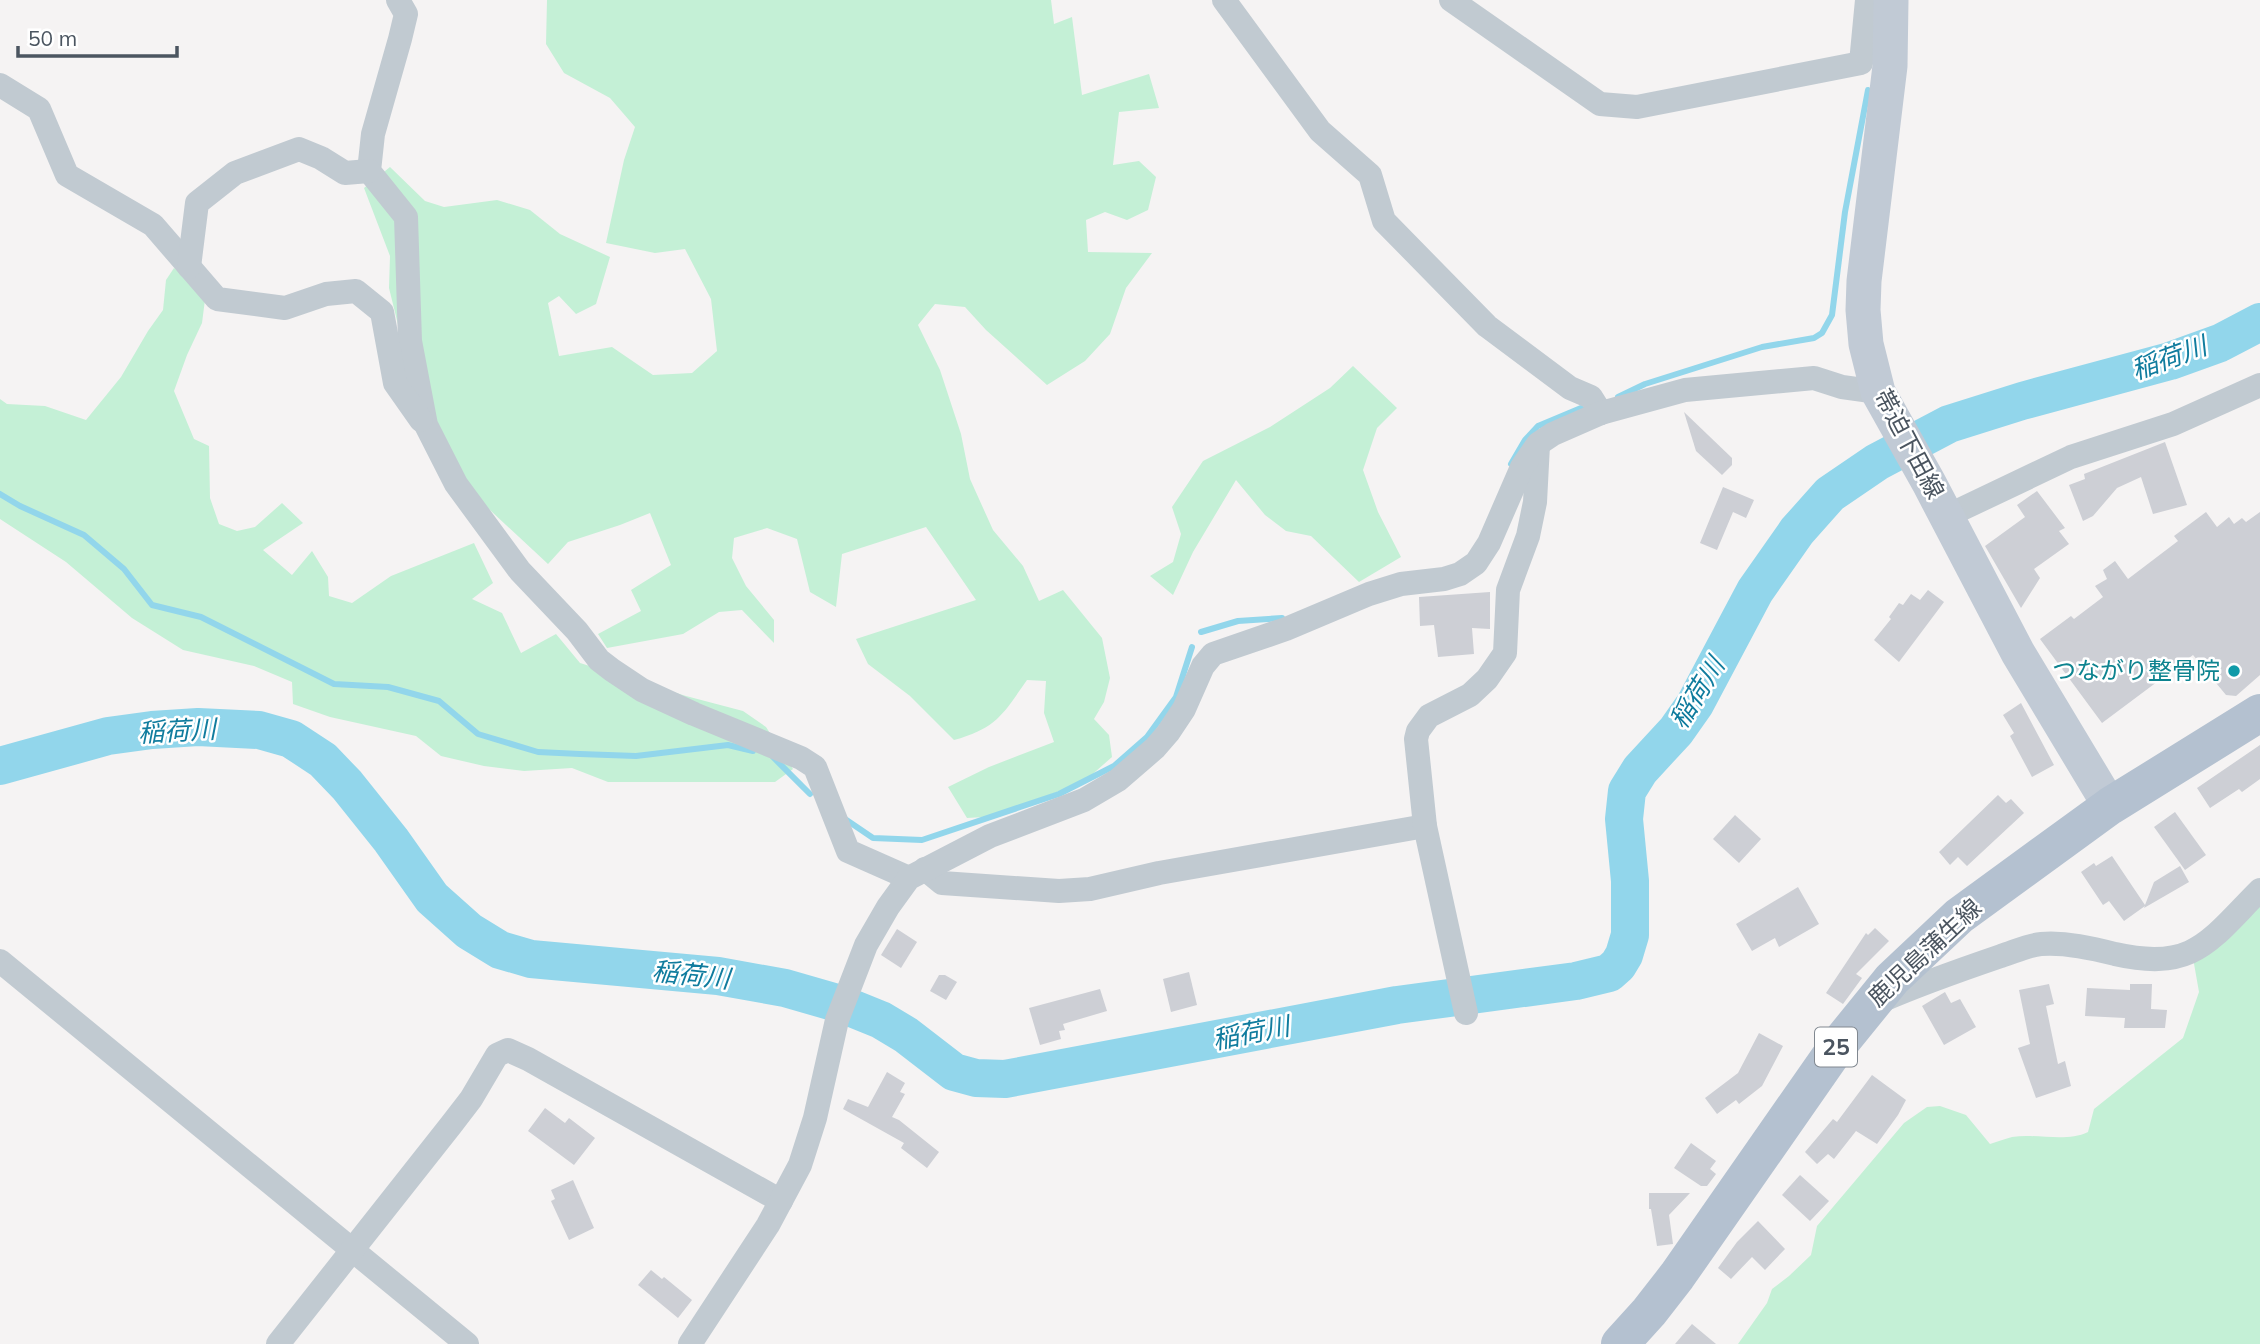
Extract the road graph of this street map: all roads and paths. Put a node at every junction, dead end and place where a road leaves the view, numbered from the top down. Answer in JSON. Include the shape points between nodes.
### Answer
{"nodes":[{"id":1,"x":398,"y":0,"type":"edge"},
{"id":2,"x":1224,"y":0,"type":"edge"},
{"id":3,"x":1451,"y":0,"type":"edge"},
{"id":4,"x":1867,"y":0,"type":"edge"},
{"id":5,"x":1891,"y":0,"type":"edge"},
{"id":6,"x":0,"y":85,"type":"edge"},
{"id":7,"x":369,"y":171,"type":"junction"},
{"id":8,"x":189,"y":267,"type":"junction"},
{"id":9,"x":2260,"y":385,"type":"edge"},
{"id":10,"x":1878,"y":392,"type":"junction"},
{"id":11,"x":1601,"y":413,"type":"junction"},
{"id":12,"x":428,"y":429,"type":"junction"},
{"id":13,"x":1538,"y":444,"type":"junction"},
{"id":14,"x":1947,"y":516,"type":"junction"},
{"id":15,"x":2260,"y":713,"type":"edge"},
{"id":16,"x":2110,"y":806,"type":"junction"},
{"id":17,"x":1426,"y":826,"type":"junction"},
{"id":18,"x":917,"y":873,"type":"junction"},
{"id":19,"x":2260,"y":890,"type":"edge"},
{"id":20,"x":0,"y":961,"type":"edge"},
{"id":21,"x":1867,"y":1007,"type":"junction"},
{"id":22,"x":1466,"y":1013,"type":"dead end"},
{"id":23,"x":781,"y":1201,"type":"junction"},
{"id":24,"x":351,"y":1250,"type":"junction"},
{"id":25,"x":278,"y":1344,"type":"edge"},
{"id":26,"x":467,"y":1344,"type":"edge"},
{"id":27,"x":690,"y":1344,"type":"edge"},
{"id":28,"x":1620,"y":1344,"type":"edge"}],
"edges":[{"from":1,"to":7,"type":"street","via":[[406,14],[373,134]]},
{"from":2,"to":11,"type":"street","via":[[1320,131],[1370,175],[1384,221],[1487,326],[1570,388],[1591,397]]},
{"from":3,"to":4,"type":"street","via":[[1600,104],[1637,107],[1861,63]]},
{"from":5,"to":10,"type":"main road","name":"帯迫下田線","via":[[1890,66],[1864,291],[1867,344]]},
{"from":6,"to":8,"type":"street","via":[[39,109],[67,175],[153,225]]},
{"from":7,"to":8,"type":"street","via":[[345,173],[299,149],[235,173],[197,203]]},
{"from":7,"to":12,"type":"street","via":[[406,217],[410,341]]},
{"from":8,"to":12,"type":"street","via":[[217,299],[285,308],[326,294],[356,291],[383,312],[395,383]]},
{"from":9,"to":14,"type":"street","via":[[2173,424],[2071,457]]},
{"from":10,"to":11,"type":"street","via":[[1814,378],[1685,390]]},
{"from":10,"to":14,"type":"main road","name":"帯迫下田線"},
{"from":11,"to":13,"type":"street"},
{"from":12,"to":18,"type":"street","via":[[456,484],[520,571],[599,660],[642,690],[815,767],[848,851]]},
{"from":13,"to":17,"type":"street","via":[[1528,536],[1508,590],[1505,653],[1470,695],[1429,716],[1418,731]]},
{"from":13,"to":18,"type":"street","via":[[1517,477],[1489,543],[1468,569],[1444,579],[1401,584],[1369,594],[1213,654],[1167,733],[1118,780],[1084,800],[990,836]]},
{"from":14,"to":16,"type":"main road","name":"帯迫下田線","via":[[2018,653]]},
{"from":15,"to":16,"type":"main road","name":"鹿児島蒲生線","number":"25"},
{"from":16,"to":21,"type":"main road","name":"鹿児島蒲生線","number":"25","via":[[1959,916]]},
{"from":17,"to":18,"type":"street","via":[[1090,889],[942,883]]},
{"from":17,"to":22,"type":"street"},
{"from":18,"to":23,"type":"street","via":[[866,945],[837,1020],[800,1165]]},
{"from":19,"to":21,"type":"street","via":[[2208,942],[2187,955],[2141,960],[2095,949],[2039,944],[1940,976]]},
{"from":20,"to":24,"type":"street"},
{"from":21,"to":28,"type":"main road","name":"鹿児島蒲生線","number":"25","via":[[1677,1276]]},
{"from":23,"to":24,"type":"street","via":[[508,1050],[497,1055],[471,1099]]},
{"from":23,"to":27,"type":"street"},
{"from":24,"to":25,"type":"street"},
{"from":24,"to":26,"type":"street"}]}
